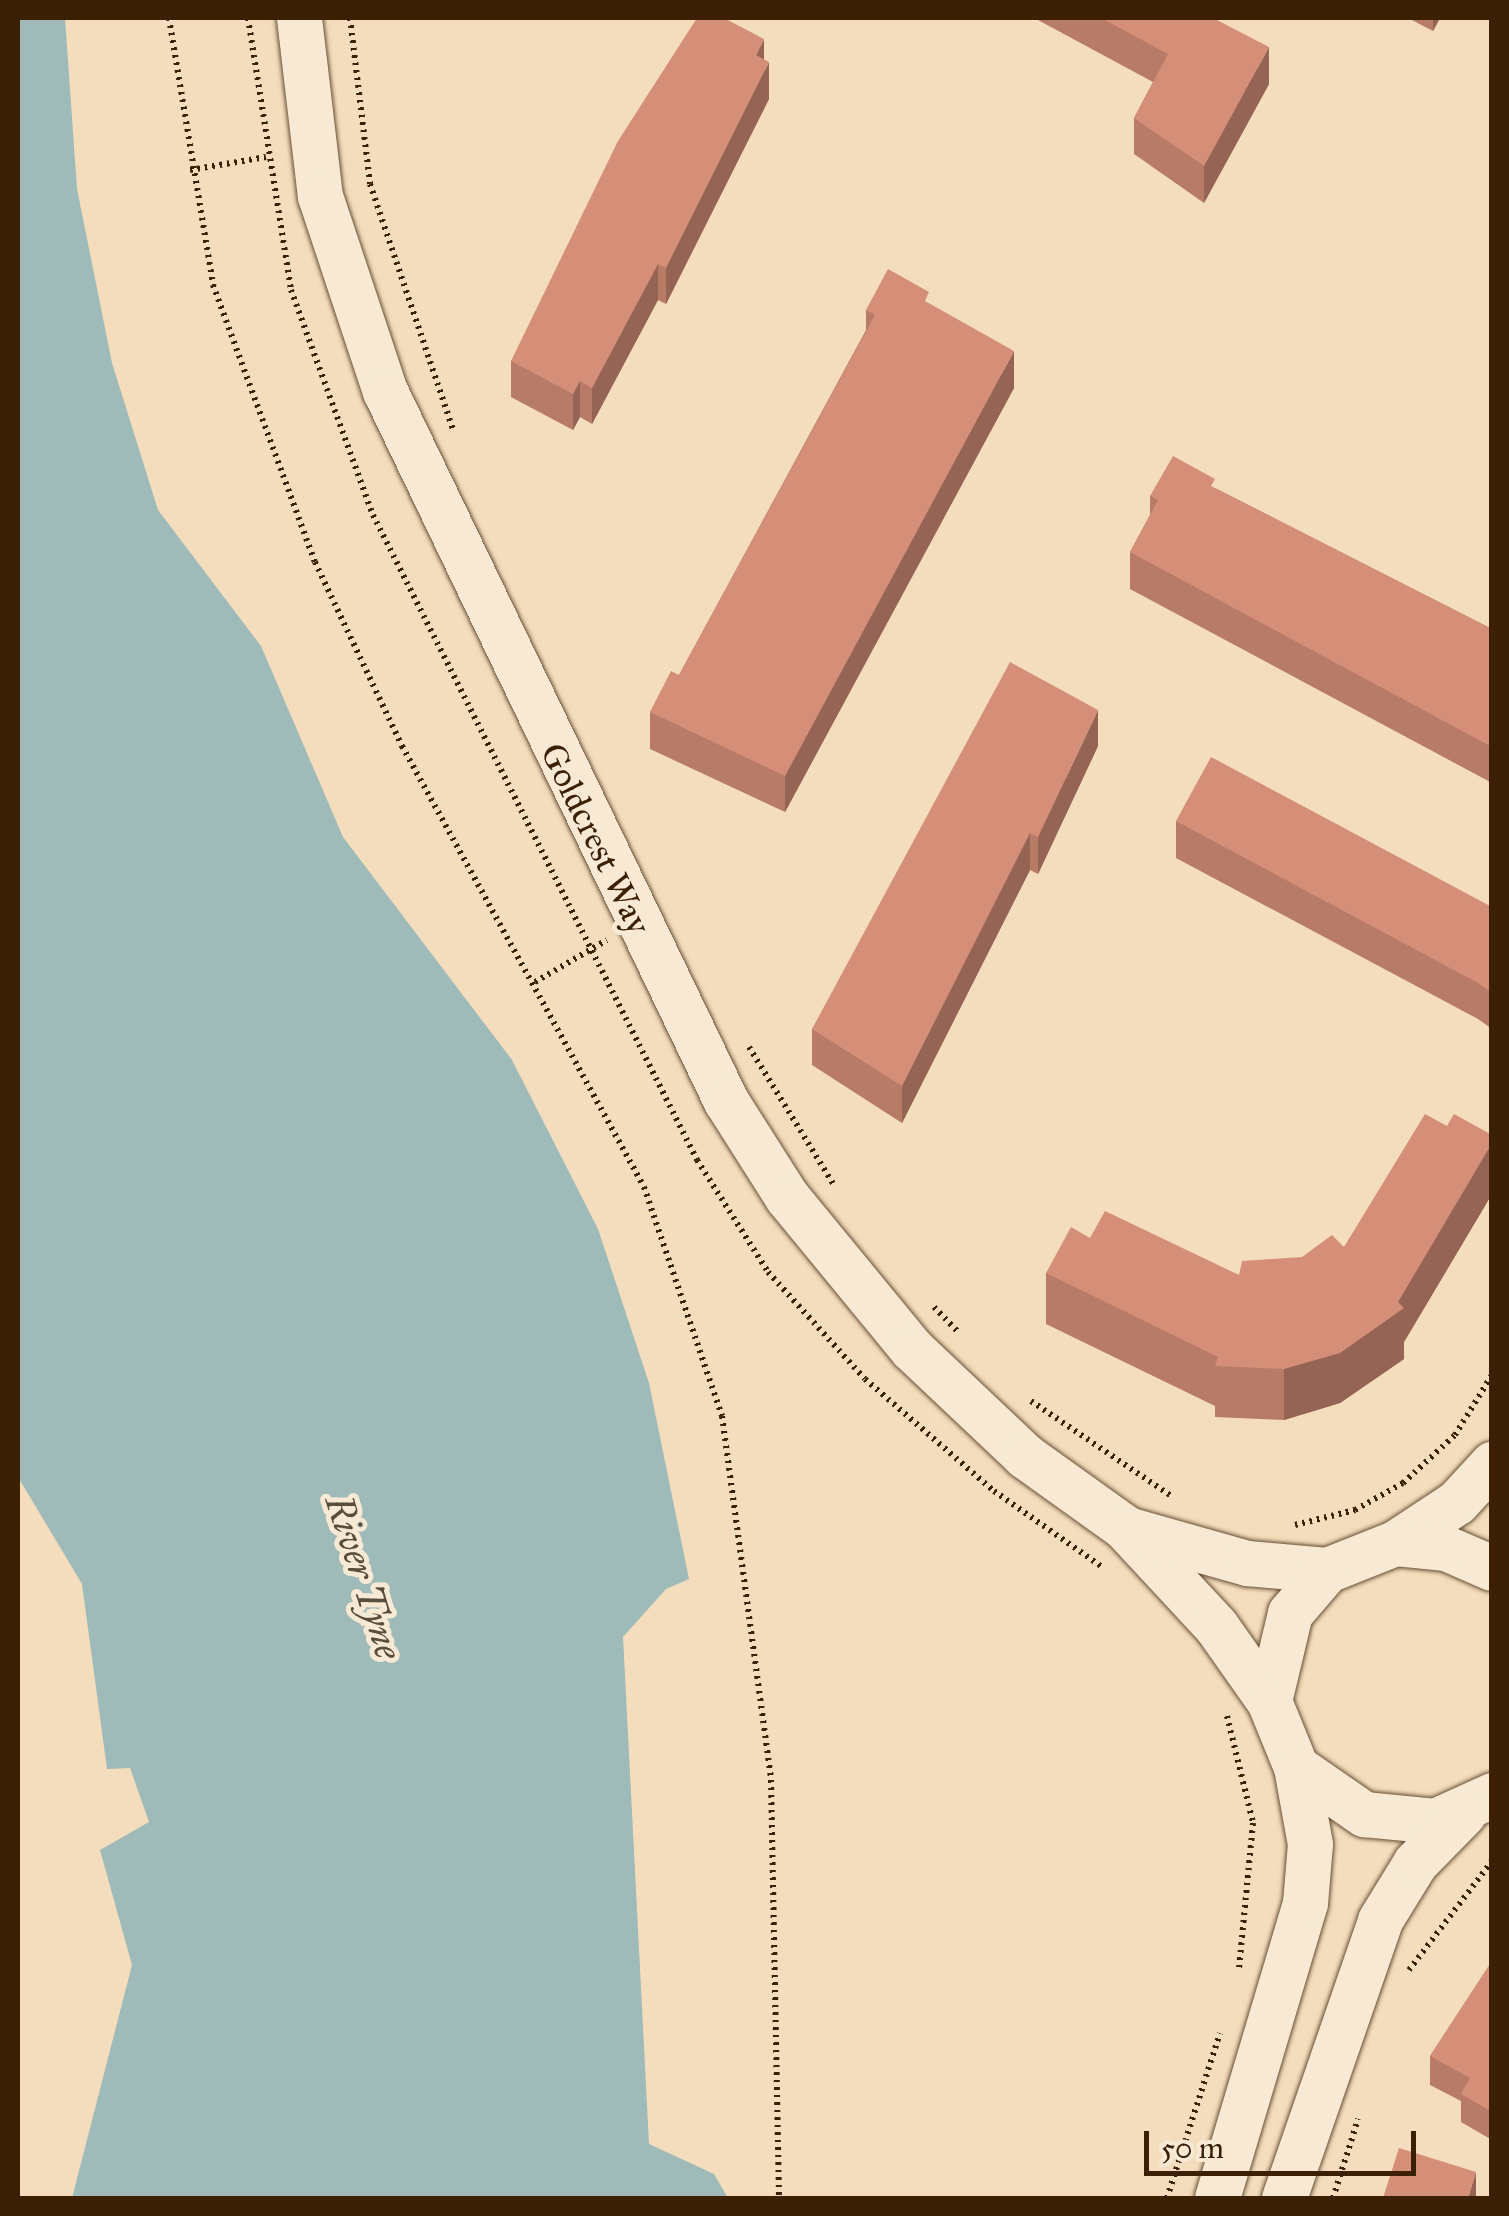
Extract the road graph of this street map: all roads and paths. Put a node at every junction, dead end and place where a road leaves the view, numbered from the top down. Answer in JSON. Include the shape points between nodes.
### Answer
{"nodes":[{"id":1,"x":169,"y":18,"type":"edge"},
{"id":2,"x":299,"y":18,"type":"edge"},
{"id":3,"x":350,"y":18,"type":"edge"},
{"id":4,"x":312,"y":150,"type":"junction"},
{"id":5,"x":190,"y":170,"type":"junction"},
{"id":6,"x":462,"y":452,"type":"dead end"},
{"id":7,"x":636,"y":924,"type":"junction"},
{"id":8,"x":535,"y":982,"type":"junction"},
{"id":9,"x":746,"y":1042,"type":"dead end"},
{"id":10,"x":842,"y":1196,"type":"dead end"},
{"id":11,"x":921,"y":1293,"type":"dead end"},
{"id":12,"x":973,"y":1346,"type":"dead end"},
{"id":13,"x":1492,"y":1375,"type":"edge"},
{"id":14,"x":1492,"y":1389,"type":"edge"},
{"id":15,"x":1026,"y":1397,"type":"dead end"},
{"id":16,"x":1480,"y":1397,"type":"junction"},
{"id":17,"x":1492,"y":1464,"type":"edge"},
{"id":18,"x":1184,"y":1503,"type":"dead end"},
{"id":19,"x":1281,"y":1526,"type":"dead end"},
{"id":20,"x":1124,"y":1528,"type":"junction"},
{"id":21,"x":1395,"y":1543,"type":"junction"},
{"id":22,"x":1492,"y":1568,"type":"edge"},
{"id":23,"x":1327,"y":1570,"type":"junction"},
{"id":24,"x":1269,"y":1701,"type":"junction"},
{"id":25,"x":1220,"y":1703,"type":"dead end"},
{"id":26,"x":1296,"y":1767,"type":"junction"},
{"id":27,"x":1478,"y":1804,"type":"edge"},
{"id":28,"x":1492,"y":1861,"type":"edge"},
{"id":29,"x":1399,"y":1886,"type":"junction"},
{"id":30,"x":1444,"y":1915,"type":"junction"},
{"id":31,"x":1236,"y":1980,"type":"dead end"},
{"id":32,"x":1401,"y":1986,"type":"dead end"},
{"id":33,"x":1223,"y":2024,"type":"dead end"},
{"id":34,"x":779,"y":2198,"type":"edge"},
{"id":35,"x":1167,"y":2198,"type":"edge"},
{"id":36,"x":1217,"y":2198,"type":"edge"},
{"id":37,"x":1284,"y":2198,"type":"edge"}],
"edges":[{"from":1,"to":5,"type":"path"},
{"from":2,"to":4,"type":"street","name":"Goldcrest Way"},
{"from":3,"to":6,"type":"path","via":[[360,136],[388,255]]},
{"from":4,"to":5,"type":"path"},
{"from":4,"to":7,"type":"street","name":"Goldcrest Way","via":[[385,390]]},
{"from":5,"to":8,"type":"path","via":[[213,285],[316,562],[402,746]]},
{"from":7,"to":8,"type":"path"},
{"from":7,"to":20,"type":"street","name":"Goldcrest Way","via":[[726,1101],[845,1273],[992,1426]]},
{"from":8,"to":34,"type":"path","via":[[644,1187],[722,1416],[770,1780]]},
{"from":9,"to":10,"type":"path"},
{"from":11,"to":12,"type":"path"},
{"from":13,"to":16,"type":"path"},
{"from":14,"to":16,"type":"path"},
{"from":15,"to":18,"type":"path"},
{"from":16,"to":19,"type":"path","via":[[1455,1436],[1403,1482],[1355,1510]]},
{"from":17,"to":21,"type":"street","via":[[1457,1502]]},
{"from":20,"to":23,"type":"street","via":[[1246,1563]]},
{"from":20,"to":24,"type":"street","via":[[1216,1626]]},
{"from":21,"to":22,"type":"street","via":[[1446,1548]]},
{"from":21,"to":23,"type":"street"},
{"from":23,"to":24,"type":"street","via":[[1290,1613]]},
{"from":24,"to":26,"type":"street"},
{"from":25,"to":31,"type":"path","via":[[1250,1788],[1254,1892]]},
{"from":26,"to":27,"type":"street","via":[[1336,1802],[1387,1821]]},
{"from":26,"to":36,"type":"street","via":[[1310,1844],[1305,1903]]},
{"from":27,"to":29,"type":"street"},
{"from":28,"to":30,"type":"path"},
{"from":29,"to":30,"type":"path"},
{"from":29,"to":37,"type":"street","via":[[1360,1963]]},
{"from":30,"to":32,"type":"path"},
{"from":33,"to":35,"type":"path"}]}
